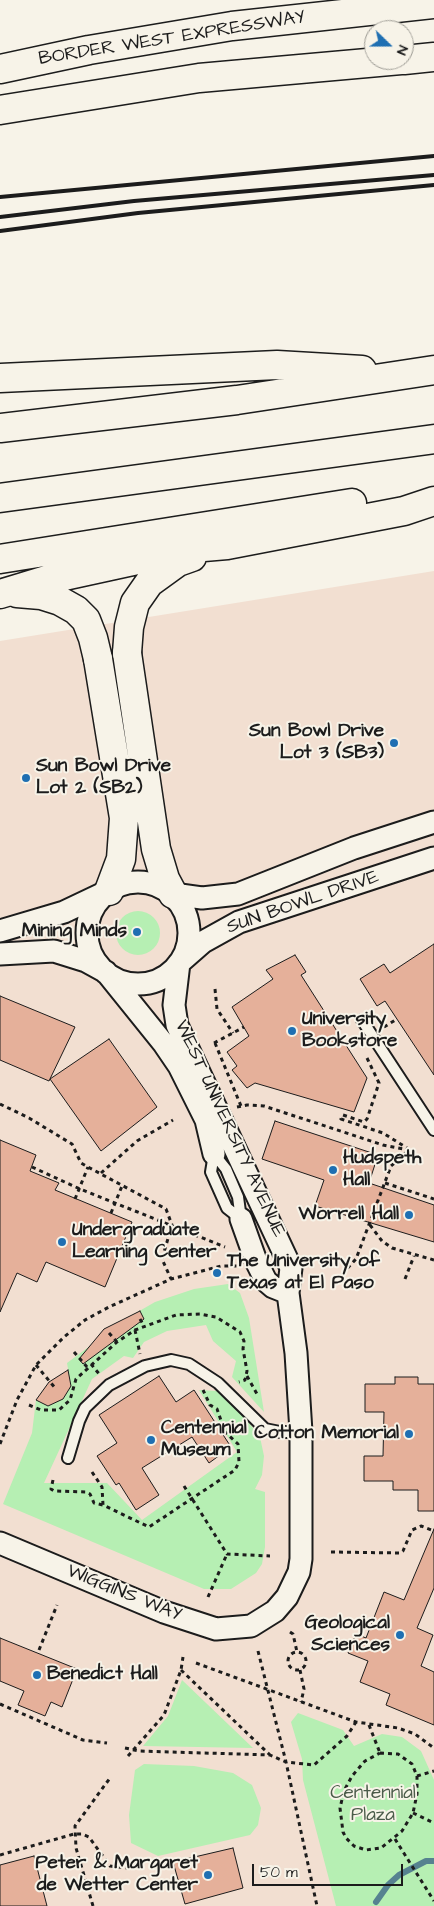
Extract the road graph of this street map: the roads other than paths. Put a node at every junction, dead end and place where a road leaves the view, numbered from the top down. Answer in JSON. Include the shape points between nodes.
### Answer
{"nodes":[{"id":1,"x":434,"y":4,"type":"edge"},
{"id":2,"x":434,"y":57,"type":"edge"},
{"id":3,"x":414,"y":59,"type":"edge"},
{"id":4,"x":364,"y":63,"type":"edge"},
{"id":5,"x":0,"y":69,"type":"edge"},
{"id":6,"x":0,"y":110,"type":"edge"},
{"id":7,"x":425,"y":372,"type":"edge"},
{"id":8,"x":0,"y":378,"type":"edge"},
{"id":9,"x":0,"y":428,"type":"edge"},
{"id":10,"x":434,"y":439,"type":"edge"},
{"id":11,"x":434,"y":491,"type":"edge"},
{"id":12,"x":1,"y":498,"type":"edge"},
{"id":13,"x":434,"y":501,"type":"edge"},
{"id":14,"x":227,"y":546,"type":"junction"},
{"id":15,"x":0,"y":559,"type":"edge"},
{"id":16,"x":3,"y":593,"type":"edge"},
{"id":17,"x":434,"y":822,"type":"edge"},
{"id":18,"x":434,"y":858,"type":"edge"},
{"id":19,"x":109,"y":891,"type":"junction"},
{"id":20,"x":173,"y":894,"type":"junction"},
{"id":21,"x":0,"y":931,"type":"edge"},
{"id":22,"x":0,"y":954,"type":"edge"},
{"id":23,"x":179,"y":963,"type":"junction"},
{"id":24,"x":106,"y":972,"type":"junction"},
{"id":25,"x":362,"y":1020,"type":"dead end"},
{"id":26,"x":434,"y":1130,"type":"edge"},
{"id":27,"x":214,"y":1154,"type":"junction"},
{"id":28,"x":241,"y":1219,"type":"junction"},
{"id":29,"x":262,"y":1236,"type":"junction"},
{"id":30,"x":288,"y":1294,"type":"junction"},
{"id":31,"x":301,"y":1432,"type":"junction"},
{"id":32,"x":68,"y":1458,"type":"dead end"},
{"id":33,"x":0,"y":1542,"type":"edge"},
{"id":34,"x":251,"y":1626,"type":"joint"}],
"edges":[{"from":1,"to":5,"type":"main road","name":"BORDER WEST EXPRESSWAY","via":[[232,26]]},
{"from":2,"to":3,"type":"main road"},
{"from":4,"to":6,"type":"main road","via":[[190,79]]},
{"from":7,"to":8,"type":"main road","via":[[278,364]]},
{"from":7,"to":9,"type":"main road","via":[[237,400]]},
{"from":10,"to":12,"type":"main road"},
{"from":11,"to":15,"type":"main road"},
{"from":13,"to":14,"type":"main road","via":[[404,512]]},
{"from":14,"to":16,"type":"main road","via":[[192,548],[50,579]]},
{"from":14,"to":20,"type":"main road","via":[[178,562],[149,583],[135,603],[129,627],[127,653],[156,849]]},
{"from":16,"to":19,"type":"main road","via":[[41,595],[60,600],[86,620],[93,638],[124,818],[124,849]]},
{"from":17,"to":20,"type":"street","name":"SUN BOWL DRIVE","via":[[354,848],[238,894],[202,898]]},
{"from":18,"to":23,"type":"street","name":"SUN BOWL DRIVE","via":[[239,922],[203,942]]},
{"from":19,"to":20,"type":"street","via":[[124,884],[146,883]]},
{"from":19,"to":21,"type":"street","via":[[64,912]]},
{"from":19,"to":24,"type":"street","via":[[91,913],[88,935],[94,957]]},
{"from":20,"to":23,"type":"street","via":[[182,907],[189,929],[185,952]]},
{"from":22,"to":24,"type":"street","via":[[54,951]]},
{"from":23,"to":24,"type":"street","via":[[163,977],[141,984]]},
{"from":23,"to":29,"type":"street","name":"WEST UNIVERSITY AVENUE","via":[[174,995],[177,1024]]},
{"from":24,"to":27,"type":"street","name":"WEST UNIVERSITY AVENUE","via":[[142,1014],[179,1066],[206,1120]]},
{"from":25,"to":26,"type":"lane"},
{"from":27,"to":28,"type":"lane","name":"WEST UNIVERSITY AVENUE","via":[[226,1169],[238,1197]]},
{"from":27,"to":28,"type":"lane","name":"WEST UNIVERSITY AVENUE","via":[[211,1172],[228,1208]]},
{"from":28,"to":29,"type":"street","name":"WEST UNIVERSITY AVENUE"},
{"from":29,"to":30,"type":"street","name":"WEST UNIVERSITY AVENUE","via":[[291,1268]]},
{"from":29,"to":30,"type":"street","name":"WEST UNIVERSITY AVENUE","via":[[266,1281]]},
{"from":30,"to":31,"type":"street","name":"WEST UNIVERSITY AVENUE"},
{"from":31,"to":32,"type":"lane","via":[[265,1429],[212,1379],[189,1364],[171,1360],[145,1366],[109,1385],[85,1408]]},
{"from":31,"to":34,"type":"street","name":"WEST UNIVERSITY AVENUE","via":[[299,1572],[287,1598],[276,1611]]},
{"from":33,"to":34,"type":"street","name":"WIGGINS WAY","via":[[206,1627],[228,1630]]}]}
